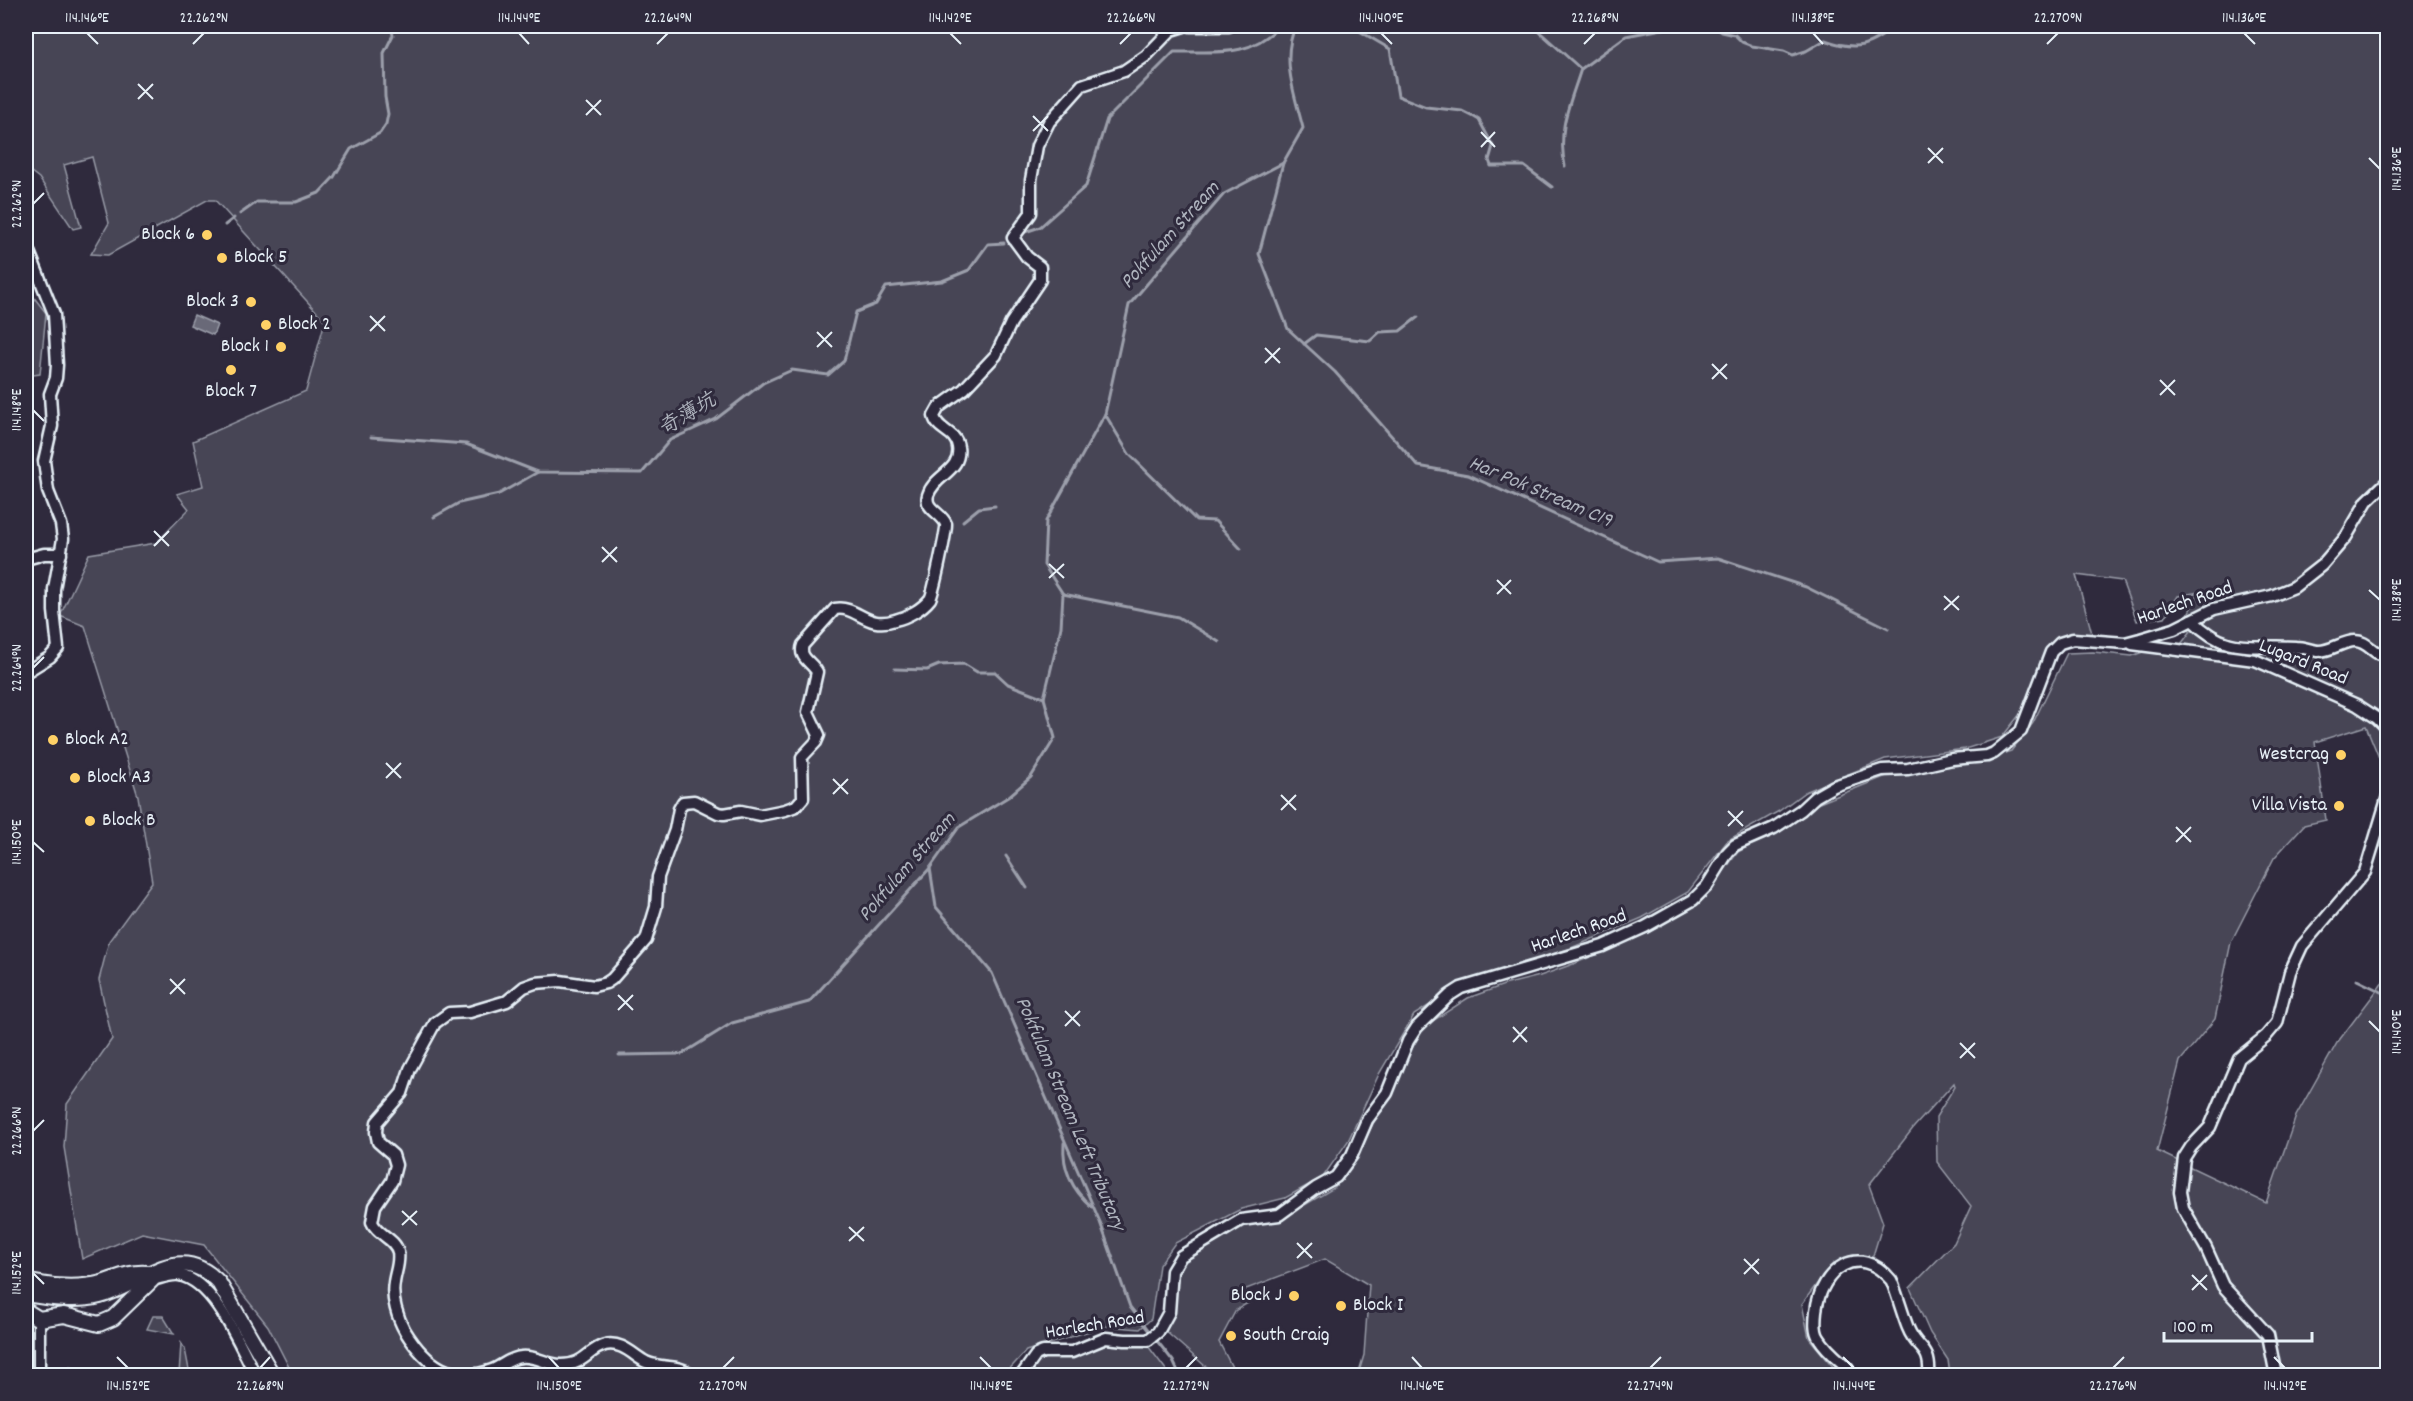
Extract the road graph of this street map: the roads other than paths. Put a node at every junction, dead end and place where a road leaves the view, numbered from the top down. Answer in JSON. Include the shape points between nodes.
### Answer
{"nodes":[{"id":1,"x":1184,"y":26,"type":"edge"},
{"id":2,"x":1190,"y":26,"type":"edge"},
{"id":3,"x":1229,"y":26,"type":"edge"},
{"id":4,"x":26,"y":244,"type":"edge"},
{"id":5,"x":2388,"y":481,"type":"edge"},
{"id":6,"x":61,"y":554,"type":"junction"},
{"id":7,"x":26,"y":559,"type":"edge"},
{"id":8,"x":2192,"y":621,"type":"junction"},
{"id":9,"x":2125,"y":643,"type":"junction"},
{"id":10,"x":2388,"y":656,"type":"edge"},
{"id":11,"x":26,"y":672,"type":"edge"},
{"id":12,"x":2388,"y":729,"type":"edge"},
{"id":13,"x":2388,"y":796,"type":"edge"},
{"id":14,"x":150,"y":1277,"type":"junction"},
{"id":15,"x":26,"y":1281,"type":"edge"},
{"id":16,"x":26,"y":1294,"type":"edge"},
{"id":17,"x":26,"y":1311,"type":"edge"},
{"id":18,"x":39,"y":1319,"type":"junction"},
{"id":19,"x":39,"y":1376,"type":"edge"},
{"id":20,"x":256,"y":1376,"type":"edge"},
{"id":21,"x":273,"y":1376,"type":"edge"},
{"id":22,"x":694,"y":1376,"type":"edge"},
{"id":23,"x":1021,"y":1376,"type":"edge"},
{"id":24,"x":1848,"y":1376,"type":"edge"},
{"id":25,"x":1929,"y":1376,"type":"edge"},
{"id":26,"x":2276,"y":1376,"type":"edge"}],
"edges":[{"from":1,"to":22,"type":"street","via":[[1174,28],[1124,71],[1082,85],[1042,132],[1031,180],[1031,213],[1013,238],[1040,267],[1040,280],[1011,323],[996,355],[934,416],[938,425],[955,438],[958,451],[953,467],[928,496],[929,505],[943,519],[947,531],[933,594],[912,613],[884,623],[835,609],[803,645],[803,656],[817,672],[808,712],[819,735],[802,757],[801,801],[785,810],[760,814],[718,813],[694,801],[682,802],[658,877],[656,907],[646,940],[615,977],[597,985],[536,983],[507,1001],[442,1016],[410,1069],[402,1093],[377,1122],[377,1139],[393,1155],[396,1165],[392,1180],[373,1210],[372,1222],[398,1251],[393,1289],[400,1322],[435,1365],[448,1372],[473,1374],[494,1370],[520,1357],[566,1365],[582,1361],[609,1344],[625,1348],[649,1364],[676,1366]]},
{"from":2,"to":3,"type":"street"},
{"from":4,"to":6,"type":"street","via":[[54,314],[57,365],[50,394],[52,426],[44,461],[48,490],[62,528]]},
{"from":5,"to":8,"type":"street","name":"Harlech Road","via":[[2366,504],[2346,537],[2306,579],[2278,594],[2218,607]]},
{"from":6,"to":7,"type":"street"},
{"from":6,"to":11,"type":"street","via":[[53,603],[58,648]]},
{"from":8,"to":9,"type":"street","name":"Harlech Road"},
{"from":8,"to":10,"type":"street","via":[[2208,636],[2230,644],[2321,651],[2358,641],[2378,655]]},
{"from":9,"to":12,"type":"street","name":"Lugard Road","via":[[2255,660],[2357,705]]},
{"from":9,"to":23,"type":"street","name":"Harlech Road","via":[[2076,639],[2055,646],[2021,731],[1992,754],[1908,770],[1882,770],[1834,786],[1774,828],[1735,845],[1693,900],[1645,927],[1612,943],[1450,994],[1408,1041],[1387,1094],[1367,1120],[1341,1173],[1282,1214],[1241,1220],[1180,1256],[1172,1271],[1171,1303],[1162,1327],[1148,1340],[1106,1338],[1072,1352],[1043,1352],[1036,1355]]},
{"from":13,"to":26,"type":"street","via":[[2366,872],[2304,942],[2294,962],[2277,1023],[2239,1058],[2210,1127],[2184,1158],[2180,1197],[2183,1208],[2223,1286],[2268,1335]]},
{"from":14,"to":15,"type":"main road","via":[[138,1272],[87,1285]]},
{"from":14,"to":16,"type":"main road","via":[[91,1298]]},
{"from":14,"to":18,"type":"main road","via":[[138,1295],[105,1322],[64,1315]]},
{"from":14,"to":20,"type":"street","via":[[177,1275],[203,1287],[219,1308]]},
{"from":14,"to":21,"type":"main road","via":[[167,1266],[183,1264],[210,1275],[223,1289]]},
{"from":17,"to":18,"type":"main road"},
{"from":18,"to":19,"type":"street"},
{"from":24,"to":25,"type":"street","via":[[1848,1368],[1818,1337],[1815,1323],[1818,1295],[1835,1269],[1858,1260],[1892,1281],[1910,1332],[1930,1360]]}]}
